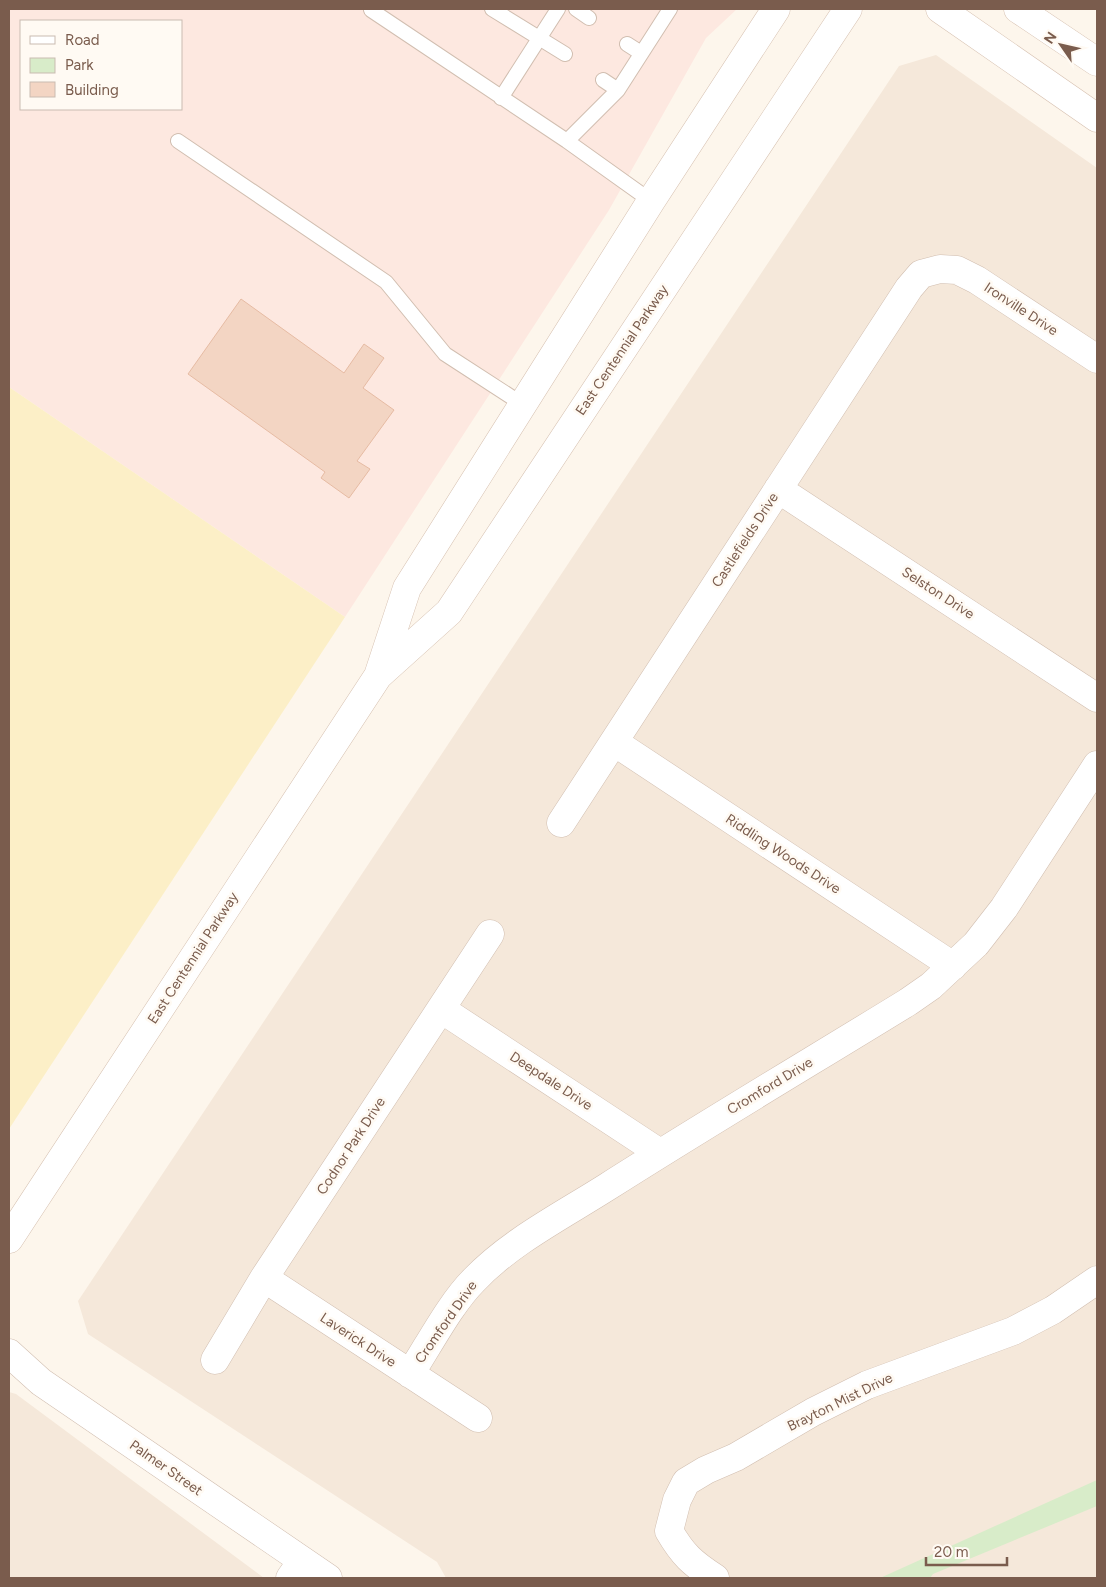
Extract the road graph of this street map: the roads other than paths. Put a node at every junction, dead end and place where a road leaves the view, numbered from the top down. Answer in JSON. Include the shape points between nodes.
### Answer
{"nodes":[{"id":1,"x":492,"y":9,"type":"edge"},
{"id":2,"x":558,"y":9,"type":"edge"},
{"id":3,"x":576,"y":9,"type":"edge"},
{"id":4,"x":776,"y":9,"type":"edge"},
{"id":5,"x":848,"y":9,"type":"edge"},
{"id":6,"x":940,"y":9,"type":"edge"},
{"id":7,"x":1018,"y":9,"type":"edge"},
{"id":8,"x":371,"y":10,"type":"edge"},
{"id":9,"x":665,"y":10,"type":"edge"},
{"id":10,"x":589,"y":18,"type":"dead end"},
{"id":11,"x":540,"y":38,"type":"junction"},
{"id":12,"x":627,"y":44,"type":"dead end"},
{"id":13,"x":641,"y":53,"type":"junction"},
{"id":14,"x":565,"y":54,"type":"dead end"},
{"id":15,"x":1097,"y":62,"type":"edge"},
{"id":16,"x":602,"y":80,"type":"dead end"},
{"id":17,"x":618,"y":90,"type":"junction"},
{"id":18,"x":501,"y":98,"type":"junction"},
{"id":19,"x":1097,"y":118,"type":"edge"},
{"id":20,"x":178,"y":140,"type":"dead end"},
{"id":21,"x":567,"y":141,"type":"junction"},
{"id":22,"x":650,"y":201,"type":"junction"},
{"id":23,"x":940,"y":269,"type":"joint"},
{"id":24,"x":1097,"y":359,"type":"edge"},
{"id":25,"x":522,"y":404,"type":"junction"},
{"id":26,"x":778,"y":489,"type":"junction"},
{"id":27,"x":378,"y":676,"type":"junction"},
{"id":28,"x":1097,"y":698,"type":"edge"},
{"id":29,"x":614,"y":742,"type":"junction"},
{"id":30,"x":1097,"y":765,"type":"edge"},
{"id":31,"x":561,"y":823,"type":"dead end"},
{"id":32,"x":490,"y":934,"type":"dead end"},
{"id":33,"x":953,"y":966,"type":"junction"},
{"id":34,"x":441,"y":1009,"type":"junction"},
{"id":35,"x":660,"y":1153,"type":"junction"},
{"id":36,"x":9,"y":1239,"type":"edge"},
{"id":37,"x":264,"y":1278,"type":"junction"},
{"id":38,"x":1097,"y":1280,"type":"edge"},
{"id":39,"x":9,"y":1353,"type":"edge"},
{"id":40,"x":215,"y":1360,"type":"dead end"},
{"id":41,"x":410,"y":1374,"type":"junction"},
{"id":42,"x":478,"y":1418,"type":"dead end"},
{"id":43,"x":296,"y":1570,"type":"edge"},
{"id":44,"x":328,"y":1578,"type":"edge"},
{"id":45,"x":715,"y":1578,"type":"edge"}],
"edges":[{"from":1,"to":11,"type":"lane"},
{"from":2,"to":11,"type":"lane"},
{"from":3,"to":10,"type":"lane"},
{"from":4,"to":22,"type":"street","name":"East Centennial Parkway"},
{"from":5,"to":27,"type":"street","name":"East Centennial Parkway","via":[[449,612]]},
{"from":6,"to":19,"type":"street"},
{"from":7,"to":15,"type":"street"},
{"from":8,"to":18,"type":"lane"},
{"from":9,"to":13,"type":"lane"},
{"from":11,"to":14,"type":"lane"},
{"from":11,"to":18,"type":"lane"},
{"from":12,"to":13,"type":"lane"},
{"from":13,"to":17,"type":"lane"},
{"from":16,"to":17,"type":"lane"},
{"from":17,"to":21,"type":"lane"},
{"from":18,"to":21,"type":"lane"},
{"from":20,"to":25,"type":"lane","via":[[386,282],[445,354]]},
{"from":21,"to":22,"type":"lane"},
{"from":22,"to":25,"type":"street","name":"East Centennial Parkway"},
{"from":23,"to":24,"type":"street","name":"Ironville Drive","via":[[957,270],[977,280]]},
{"from":23,"to":26,"type":"street","name":"Castlefields Drive","via":[[922,274],[909,288]]},
{"from":25,"to":27,"type":"street","name":"East Centennial Parkway","via":[[407,588]]},
{"from":26,"to":28,"type":"street","name":"Selston Drive"},
{"from":26,"to":29,"type":"street","name":"Castlefields Drive"},
{"from":27,"to":36,"type":"street","name":"East Centennial Parkway"},
{"from":29,"to":31,"type":"street","name":"Castlefields Drive"},
{"from":29,"to":33,"type":"street","name":"Riddling Woods Drive"},
{"from":30,"to":33,"type":"street","name":"Cromford Drive","via":[[1004,908],[976,944]]},
{"from":32,"to":34,"type":"street","name":"Codnor Park Drive"},
{"from":33,"to":35,"type":"street","name":"Cromford Drive","via":[[908,1002]]},
{"from":34,"to":35,"type":"street","name":"Deepdale Drive"},
{"from":34,"to":37,"type":"street","name":"Codnor Park Drive"},
{"from":35,"to":41,"type":"street","name":"Cromford Drive","via":[[492,1263],[457,1301]]},
{"from":37,"to":40,"type":"street","name":"Codnor Park Drive"},
{"from":37,"to":41,"type":"street","name":"Laverick Drive"},
{"from":38,"to":45,"type":"street","name":"Brayton Mist Drive","via":[[1053,1310],[1013,1331],[867,1385],[686,1482],[677,1500],[669,1531],[680,1550]]},
{"from":39,"to":43,"type":"street","name":"Palmer Street","via":[[41,1382]]},
{"from":41,"to":42,"type":"street","name":"Laverick Drive"},
{"from":43,"to":44,"type":"street","name":"Palmer Street"}]}
